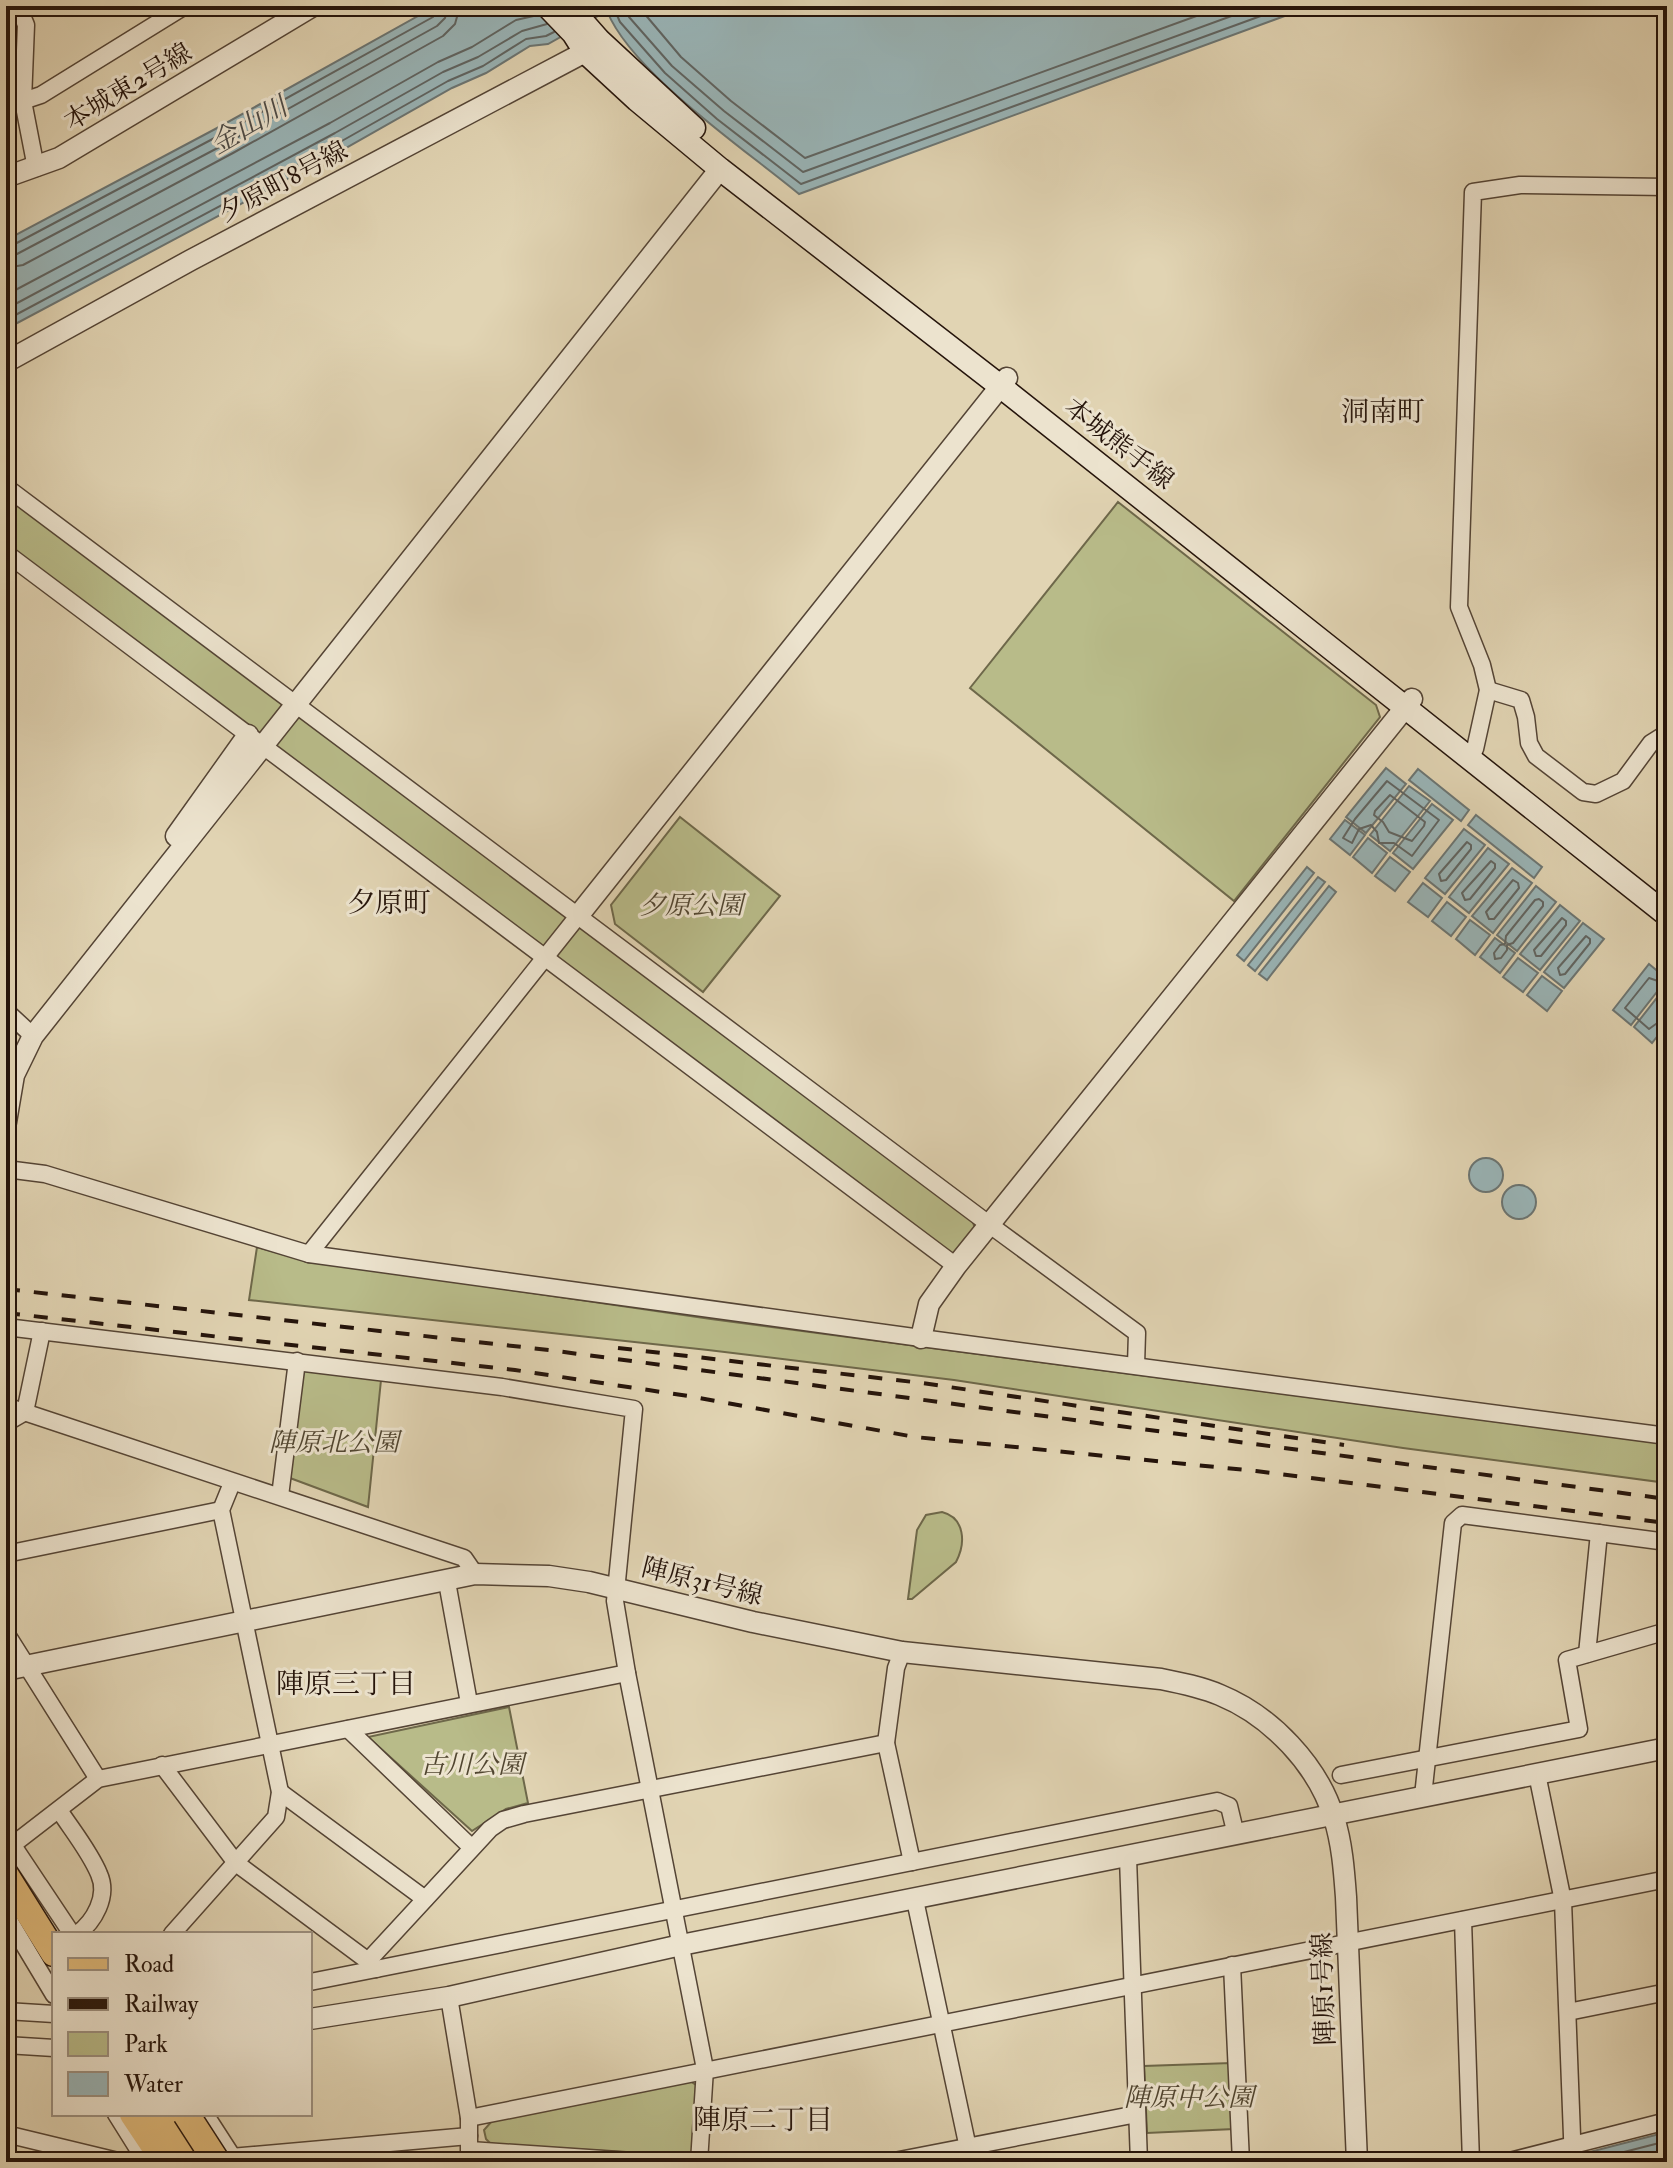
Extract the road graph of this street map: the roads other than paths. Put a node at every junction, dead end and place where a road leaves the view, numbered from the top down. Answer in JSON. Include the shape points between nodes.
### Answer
{"nodes":[{"id":1,"x":18,"y":6,"type":"edge"},
{"id":2,"x":185,"y":6,"type":"edge"},
{"id":3,"x":313,"y":6,"type":"edge"},
{"id":4,"x":547,"y":6,"type":"edge"},
{"id":5,"x":569,"y":6,"type":"edge"},
{"id":6,"x":290,"y":12,"type":"edge"},
{"id":7,"x":586,"y":37,"type":"junction"},
{"id":8,"x":6,"y":94,"type":"edge"},
{"id":9,"x":23,"y":101,"type":"junction"},
{"id":10,"x":36,"y":168,"type":"junction"},
{"id":11,"x":720,"y":169,"type":"junction"},
{"id":12,"x":6,"y":177,"type":"edge"},
{"id":13,"x":1667,"y":187,"type":"edge"},
{"id":14,"x":6,"y":362,"type":"edge"},
{"id":15,"x":1004,"y":382,"type":"junction"},
{"id":16,"x":6,"y":487,"type":"edge"},
{"id":17,"x":6,"y":553,"type":"edge"},
{"id":18,"x":1488,"y":690,"type":"junction"},
{"id":19,"x":1408,"y":703,"type":"junction"},
{"id":20,"x":294,"y":705,"type":"junction"},
{"id":21,"x":1667,"y":733,"type":"edge"},
{"id":22,"x":256,"y":741,"type":"junction"},
{"id":23,"x":1475,"y":749,"type":"junction"},
{"id":24,"x":1667,"y":900,"type":"edge"},
{"id":25,"x":1667,"y":915,"type":"edge"},
{"id":26,"x":578,"y":916,"type":"junction"},
{"id":27,"x":545,"y":958,"type":"junction"},
{"id":28,"x":6,"y":1011,"type":"edge"},
{"id":29,"x":33,"y":1036,"type":"junction"},
{"id":30,"x":6,"y":1122,"type":"edge"},
{"id":31,"x":6,"y":1169,"type":"edge"},
{"id":32,"x":990,"y":1225,"type":"junction"},
{"id":33,"x":309,"y":1254,"type":"junction"},
{"id":34,"x":956,"y":1266,"type":"junction"},
{"id":35,"x":6,"y":1327,"type":"edge"},
{"id":36,"x":42,"y":1331,"type":"junction"},
{"id":37,"x":921,"y":1338,"type":"junction"},
{"id":38,"x":297,"y":1361,"type":"junction"},
{"id":39,"x":1136,"y":1365,"type":"junction"},
{"id":40,"x":6,"y":1406,"type":"edge"},
{"id":41,"x":25,"y":1412,"type":"junction"},
{"id":42,"x":6,"y":1423,"type":"edge"},
{"id":43,"x":1667,"y":1436,"type":"edge"},
{"id":44,"x":232,"y":1483,"type":"junction"},
{"id":45,"x":280,"y":1496,"type":"junction"},
{"id":46,"x":221,"y":1510,"type":"junction"},
{"id":47,"x":1599,"y":1533,"type":"junction"},
{"id":48,"x":1667,"y":1542,"type":"edge"},
{"id":49,"x":6,"y":1554,"type":"edge"},
{"id":50,"x":475,"y":1574,"type":"junction"},
{"id":51,"x":447,"y":1582,"type":"junction"},
{"id":52,"x":615,"y":1588,"type":"junction"},
{"id":53,"x":244,"y":1622,"type":"junction"},
{"id":54,"x":1667,"y":1631,"type":"edge"},
{"id":55,"x":6,"y":1633,"type":"edge"},
{"id":56,"x":902,"y":1652,"type":"junction"},
{"id":57,"x":1587,"y":1654,"type":"junction"},
{"id":58,"x":16,"y":1668,"type":"edge"},
{"id":59,"x":627,"y":1673,"type":"junction"},
{"id":60,"x":469,"y":1703,"type":"junction"},
{"id":61,"x":348,"y":1729,"type":"junction"},
{"id":62,"x":886,"y":1743,"type":"junction"},
{"id":63,"x":269,"y":1744,"type":"junction"},
{"id":64,"x":1667,"y":1748,"type":"edge"},
{"id":65,"x":1428,"y":1757,"type":"junction"},
{"id":66,"x":162,"y":1765,"type":"junction"},
{"id":67,"x":1537,"y":1774,"type":"junction"},
{"id":68,"x":1341,"y":1775,"type":"dead end"},
{"id":69,"x":98,"y":1779,"type":"junction"},
{"id":70,"x":651,"y":1789,"type":"junction"},
{"id":71,"x":280,"y":1792,"type":"junction"},
{"id":72,"x":1423,"y":1796,"type":"junction"},
{"id":73,"x":59,"y":1810,"type":"junction"},
{"id":74,"x":1334,"y":1816,"type":"junction"},
{"id":75,"x":1236,"y":1835,"type":"junction"},
{"id":76,"x":8,"y":1844,"type":"edge"},
{"id":77,"x":472,"y":1848,"type":"junction"},
{"id":78,"x":1128,"y":1858,"type":"junction"},
{"id":79,"x":912,"y":1862,"type":"junction"},
{"id":80,"x":236,"y":1863,"type":"junction"},
{"id":81,"x":6,"y":1876,"type":"edge"},
{"id":82,"x":1667,"y":1879,"type":"edge"},
{"id":83,"x":425,"y":1899,"type":"junction"},
{"id":84,"x":915,"y":1900,"type":"junction"},
{"id":85,"x":1563,"y":1901,"type":"junction"},
{"id":86,"x":675,"y":1908,"type":"junction"},
{"id":87,"x":6,"y":1915,"type":"edge"},
{"id":88,"x":1463,"y":1920,"type":"junction"},
{"id":89,"x":73,"y":1932,"type":"edge"},
{"id":90,"x":77,"y":1932,"type":"edge"},
{"id":91,"x":174,"y":1932,"type":"edge"},
{"id":92,"x":1348,"y":1942,"type":"junction"},
{"id":93,"x":681,"y":1945,"type":"junction"},
{"id":94,"x":52,"y":1950,"type":"edge"},
{"id":95,"x":372,"y":1965,"type":"junction"},
{"id":96,"x":1232,"y":1965,"type":"junction"},
{"id":97,"x":312,"y":1981,"type":"edge"},
{"id":98,"x":1132,"y":1985,"type":"junction"},
{"id":99,"x":52,"y":1992,"type":"edge"},
{"id":100,"x":1667,"y":1992,"type":"edge"},
{"id":101,"x":449,"y":1997,"type":"junction"},
{"id":102,"x":6,"y":2011,"type":"edge"},
{"id":103,"x":1568,"y":2012,"type":"junction"},
{"id":104,"x":52,"y":2014,"type":"edge"},
{"id":105,"x":312,"y":2019,"type":"edge"},
{"id":106,"x":942,"y":2023,"type":"junction"},
{"id":107,"x":6,"y":2045,"type":"edge"},
{"id":108,"x":52,"y":2048,"type":"edge"},
{"id":109,"x":705,"y":2069,"type":"junction"},
{"id":110,"x":1137,"y":2114,"type":"junction"},
{"id":111,"x":117,"y":2116,"type":"edge"},
{"id":112,"x":134,"y":2116,"type":"edge"},
{"id":113,"x":159,"y":2116,"type":"edge"},
{"id":114,"x":188,"y":2116,"type":"edge"},
{"id":115,"x":206,"y":2116,"type":"edge"},
{"id":116,"x":469,"y":2118,"type":"junction"},
{"id":117,"x":1667,"y":2121,"type":"edge"},
{"id":118,"x":6,"y":2134,"type":"edge"},
{"id":119,"x":469,"y":2149,"type":"edge"},
{"id":120,"x":1572,"y":2153,"type":"edge"},
{"id":121,"x":969,"y":2155,"type":"edge"},
{"id":122,"x":228,"y":2160,"type":"edge"},
{"id":123,"x":122,"y":2162,"type":"edge"},
{"id":124,"x":146,"y":2162,"type":"edge"},
{"id":125,"x":165,"y":2162,"type":"edge"},
{"id":126,"x":190,"y":2162,"type":"edge"},
{"id":127,"x":648,"y":2162,"type":"edge"},
{"id":128,"x":699,"y":2162,"type":"edge"},
{"id":129,"x":889,"y":2162,"type":"edge"},
{"id":130,"x":1139,"y":2162,"type":"edge"},
{"id":131,"x":1241,"y":2162,"type":"edge"},
{"id":132,"x":1357,"y":2162,"type":"edge"},
{"id":133,"x":1471,"y":2162,"type":"edge"},
{"id":134,"x":1506,"y":2162,"type":"edge"}],
"edges":[{"from":1,"to":9,"type":"street","via":[[26,25]]},
{"from":2,"to":9,"type":"street"},
{"from":3,"to":6,"type":"street","name":"本城東2号線"},
{"from":4,"to":7,"type":"main road","name":"本城熊手線"},
{"from":5,"to":7,"type":"main road","name":"本城熊手線"},
{"from":6,"to":10,"type":"street","name":"本城東2号線","via":[[65,155]]},
{"from":7,"to":11,"type":"main road","name":"本城熊手線","via":[[637,100]]},
{"from":7,"to":14,"type":"street","name":"夕原町8号線"},
{"from":7,"to":15,"type":"main road","name":"本城熊手線"},
{"from":8,"to":9,"type":"street"},
{"from":9,"to":10,"type":"street"},
{"from":10,"to":12,"type":"street","name":"本城東2号線"},
{"from":11,"to":15,"type":"main road","name":"本城熊手線"},
{"from":11,"to":20,"type":"street"},
{"from":13,"to":18,"type":"street","via":[[1520,185],[1473,192],[1459,607]]},
{"from":15,"to":19,"type":"main road","name":"本城熊手線"},
{"from":15,"to":26,"type":"street"},
{"from":16,"to":20,"type":"street"},
{"from":17,"to":22,"type":"street"},
{"from":18,"to":21,"type":"street","via":[[1521,700],[1536,756],[1583,792],[1596,794],[1623,781],[1651,743]]},
{"from":18,"to":23,"type":"street"},
{"from":19,"to":23,"type":"main road","name":"本城熊手線"},
{"from":19,"to":25,"type":"main road","name":"本城熊手線"},
{"from":19,"to":32,"type":"street"},
{"from":20,"to":22,"type":"street"},
{"from":20,"to":26,"type":"street"},
{"from":22,"to":27,"type":"street"},
{"from":22,"to":29,"type":"street"},
{"from":23,"to":24,"type":"main road","name":"本城熊手線"},
{"from":26,"to":27,"type":"street"},
{"from":26,"to":32,"type":"street"},
{"from":27,"to":33,"type":"street"},
{"from":27,"to":34,"type":"street"},
{"from":28,"to":29,"type":"street"},
{"from":29,"to":30,"type":"street","via":[[14,1075]]},
{"from":31,"to":33,"type":"street","via":[[45,1174]]},
{"from":32,"to":34,"type":"street"},
{"from":32,"to":39,"type":"street","via":[[1137,1333]]},
{"from":33,"to":37,"type":"street"},
{"from":34,"to":37,"type":"street","via":[[929,1304]]},
{"from":35,"to":36,"type":"street"},
{"from":36,"to":38,"type":"street"},
{"from":36,"to":41,"type":"street"},
{"from":37,"to":39,"type":"street"},
{"from":38,"to":45,"type":"street"},
{"from":38,"to":52,"type":"street","via":[[634,1409]]},
{"from":39,"to":43,"type":"street"},
{"from":40,"to":41,"type":"street"},
{"from":41,"to":42,"type":"street"},
{"from":41,"to":44,"type":"street"},
{"from":44,"to":45,"type":"street"},
{"from":44,"to":46,"type":"street"},
{"from":45,"to":50,"type":"street","via":[[464,1558]]},
{"from":46,"to":49,"type":"street"},
{"from":46,"to":53,"type":"street"},
{"from":47,"to":48,"type":"street"},
{"from":47,"to":57,"type":"street"},
{"from":47,"to":65,"type":"street","via":[[1462,1515],[1453,1523]]},
{"from":50,"to":51,"type":"street","name":"陣原31号線"},
{"from":50,"to":52,"type":"street","name":"陣原31号線","via":[[549,1576]]},
{"from":51,"to":53,"type":"street","name":"陣原31号線"},
{"from":51,"to":60,"type":"street"},
{"from":52,"to":56,"type":"street","name":"陣原31号線"},
{"from":52,"to":59,"type":"street"},
{"from":53,"to":58,"type":"street","name":"陣原31号線"},
{"from":53,"to":63,"type":"street"},
{"from":54,"to":57,"type":"street"},
{"from":55,"to":58,"type":"street"},
{"from":56,"to":62,"type":"street"},
{"from":56,"to":74,"type":"street","name":"陣原31号線","via":[[1161,1679],[1221,1696],[1256,1717],[1299,1754]]},
{"from":57,"to":65,"type":"street","via":[[1567,1660],[1579,1729]]},
{"from":58,"to":69,"type":"street"},
{"from":59,"to":60,"type":"street"},
{"from":59,"to":70,"type":"street"},
{"from":60,"to":61,"type":"street"},
{"from":61,"to":63,"type":"street"},
{"from":61,"to":77,"type":"street"},
{"from":62,"to":70,"type":"street"},
{"from":62,"to":79,"type":"street"},
{"from":63,"to":66,"type":"street"},
{"from":63,"to":71,"type":"street"},
{"from":64,"to":67,"type":"street"},
{"from":65,"to":68,"type":"street"},
{"from":65,"to":72,"type":"street"},
{"from":66,"to":69,"type":"street"},
{"from":66,"to":80,"type":"street"},
{"from":67,"to":72,"type":"street"},
{"from":67,"to":85,"type":"street"},
{"from":69,"to":73,"type":"street"},
{"from":70,"to":77,"type":"street","via":[[503,1820]]},
{"from":70,"to":86,"type":"street"},
{"from":71,"to":80,"type":"street","via":[[276,1817]]},
{"from":71,"to":83,"type":"street"},
{"from":72,"to":74,"type":"street"},
{"from":73,"to":76,"type":"street"},
{"from":73,"to":90,"type":"street","via":[[101,1876],[97,1912]]},
{"from":74,"to":75,"type":"street"},
{"from":74,"to":92,"type":"street","name":"陣原1号線"},
{"from":75,"to":78,"type":"street"},
{"from":75,"to":79,"type":"street","via":[[1229,1806],[1217,1801]]},
{"from":76,"to":89,"type":"street"},
{"from":77,"to":83,"type":"street"},
{"from":78,"to":84,"type":"street"},
{"from":78,"to":98,"type":"street"},
{"from":79,"to":86,"type":"street"},
{"from":80,"to":91,"type":"street"},
{"from":80,"to":95,"type":"street"},
{"from":81,"to":94,"type":"main road"},
{"from":82,"to":85,"type":"street"},
{"from":83,"to":95,"type":"street"},
{"from":84,"to":93,"type":"street"},
{"from":84,"to":106,"type":"street"},
{"from":85,"to":88,"type":"street"},
{"from":85,"to":103,"type":"street"},
{"from":86,"to":93,"type":"street"},
{"from":86,"to":95,"type":"street"},
{"from":87,"to":99,"type":"street"},
{"from":88,"to":92,"type":"street"},
{"from":88,"to":133,"type":"street"},
{"from":92,"to":96,"type":"street"},
{"from":92,"to":132,"type":"street","name":"陣原1号線"},
{"from":93,"to":101,"type":"street"},
{"from":93,"to":109,"type":"street"},
{"from":95,"to":97,"type":"street"},
{"from":96,"to":98,"type":"street"},
{"from":96,"to":131,"type":"street"},
{"from":98,"to":106,"type":"street"},
{"from":98,"to":110,"type":"street"},
{"from":100,"to":103,"type":"street"},
{"from":101,"to":105,"type":"street"},
{"from":101,"to":116,"type":"street"},
{"from":102,"to":104,"type":"street"},
{"from":103,"to":120,"type":"street"},
{"from":106,"to":109,"type":"street"},
{"from":106,"to":121,"type":"street"},
{"from":107,"to":108,"type":"street"},
{"from":109,"to":116,"type":"street"},
{"from":109,"to":128,"type":"street"},
{"from":110,"to":121,"type":"street"},
{"from":110,"to":130,"type":"street"},
{"from":111,"to":124,"type":"street"},
{"from":112,"to":125,"type":"main road"},
{"from":113,"to":126,"type":"main road"},
{"from":114,"to":122,"type":"main road","bridge":true},
{"from":115,"to":122,"type":"street"},
{"from":116,"to":119,"type":"street"},
{"from":117,"to":120,"type":"street"},
{"from":118,"to":123,"type":"street"},
{"from":119,"to":122,"type":"street"},
{"from":119,"to":127,"type":"street"},
{"from":120,"to":134,"type":"street"},
{"from":121,"to":129,"type":"street"},
{"from":122,"to":126,"type":"street"}]}
